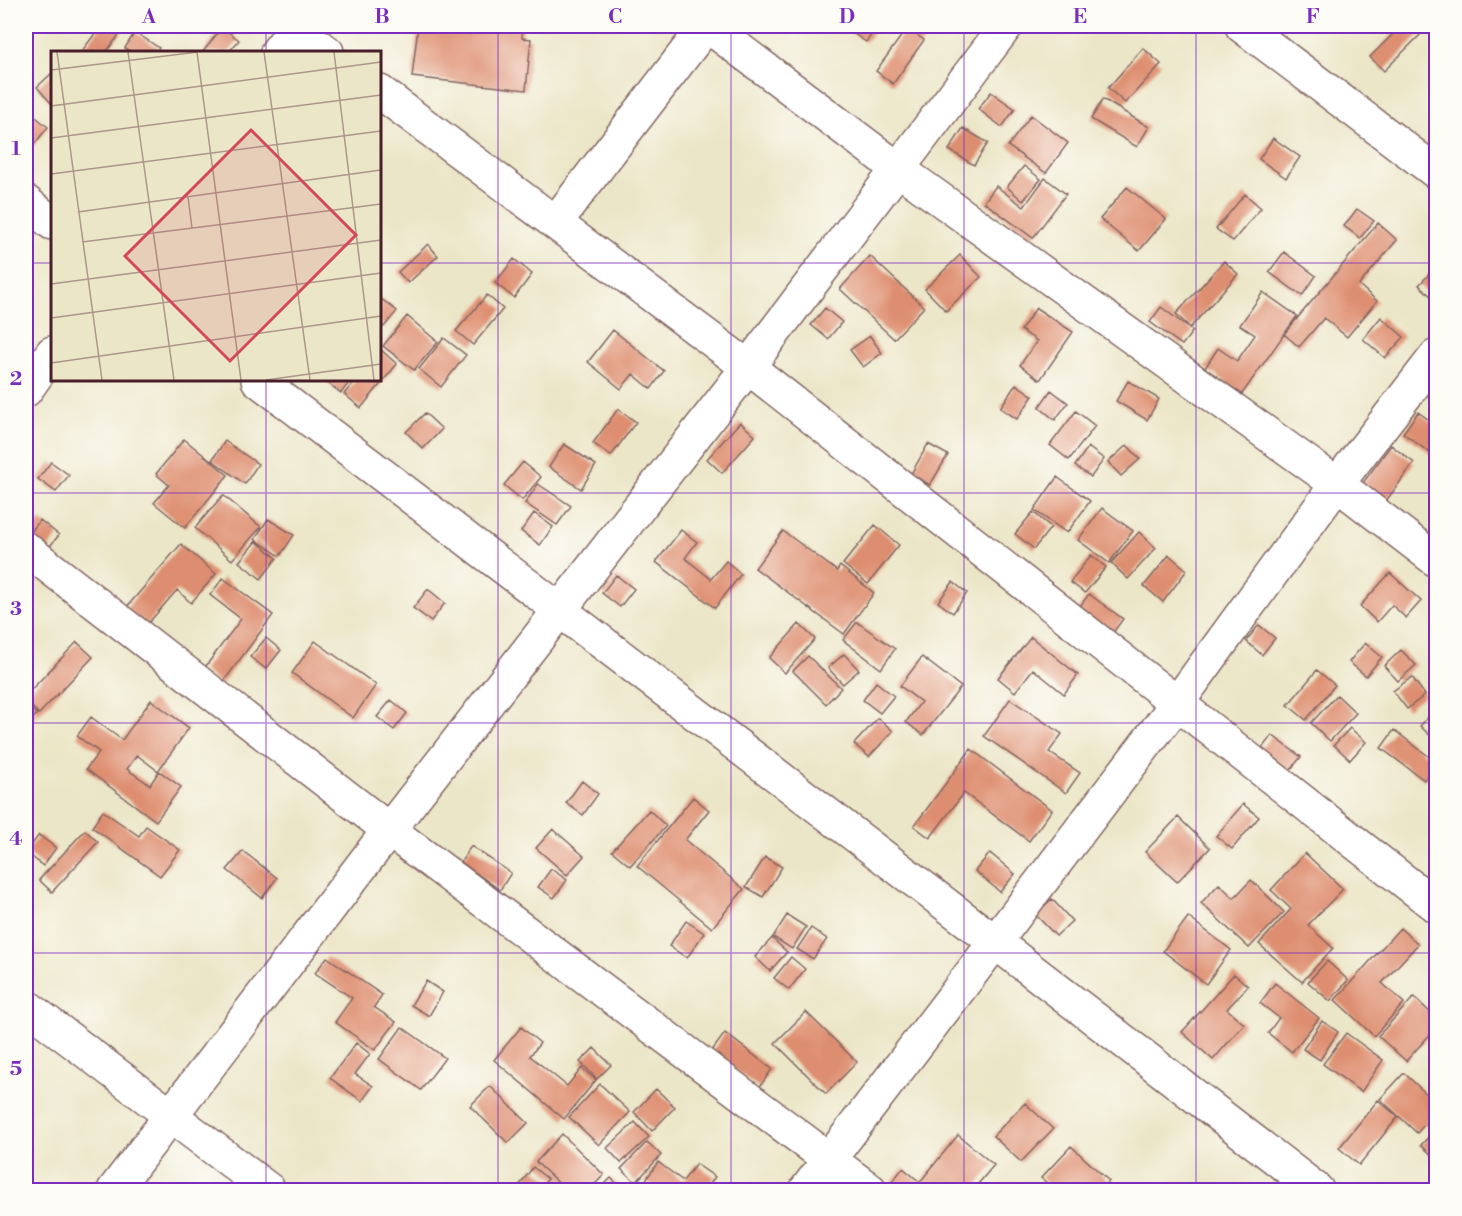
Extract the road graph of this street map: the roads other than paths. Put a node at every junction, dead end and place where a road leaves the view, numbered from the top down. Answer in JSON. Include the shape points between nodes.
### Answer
{"nodes":[{"id":1,"x":707,"y":26,"type":"edge"},
{"id":2,"x":1006,"y":26,"type":"edge"},
{"id":3,"x":1242,"y":26,"type":"edge"},
{"id":4,"x":290,"y":33,"type":"edge"},
{"id":5,"x":325,"y":51,"type":"edge"},
{"id":6,"x":381,"y":93,"type":"edge"},
{"id":7,"x":898,"y":169,"type":"junction"},
{"id":8,"x":1437,"y":172,"type":"edge"},
{"id":9,"x":26,"y":202,"type":"edge"},
{"id":10,"x":51,"y":222,"type":"edge"},
{"id":11,"x":555,"y":223,"type":"junction"},
{"id":12,"x":51,"y":354,"type":"edge"},
{"id":13,"x":1437,"y":356,"type":"edge"},
{"id":14,"x":748,"y":367,"type":"junction"},
{"id":15,"x":259,"y":381,"type":"edge"},
{"id":16,"x":26,"y":390,"type":"edge"},
{"id":17,"x":1337,"y":484,"type":"junction"},
{"id":18,"x":26,"y":549,"type":"edge"},
{"id":19,"x":1437,"y":560,"type":"edge"},
{"id":20,"x":560,"y":610,"type":"junction"},
{"id":21,"x":1178,"y":702,"type":"junction"},
{"id":22,"x":389,"y":830,"type":"junction"},
{"id":23,"x":1437,"y":906,"type":"edge"},
{"id":24,"x":995,"y":942,"type":"junction"},
{"id":25,"x":26,"y":1006,"type":"edge"},
{"id":26,"x":171,"y":1116,"type":"junction"},
{"id":27,"x":829,"y":1160,"type":"junction"},
{"id":28,"x":114,"y":1191,"type":"edge"},
{"id":29,"x":269,"y":1191,"type":"edge"},
{"id":30,"x":806,"y":1191,"type":"edge"},
{"id":31,"x":870,"y":1191,"type":"edge"},
{"id":32,"x":1317,"y":1191,"type":"edge"}],
"edges":[{"from":1,"to":7,"type":"street"},
{"from":1,"to":11,"type":"street"},
{"from":2,"to":7,"type":"street"},
{"from":3,"to":8,"type":"street"},
{"from":4,"to":5,"type":"street"},
{"from":6,"to":11,"type":"street"},
{"from":7,"to":14,"type":"street"},
{"from":7,"to":17,"type":"street"},
{"from":9,"to":10,"type":"street"},
{"from":11,"to":14,"type":"street"},
{"from":12,"to":16,"type":"street"},
{"from":13,"to":17,"type":"street"},
{"from":14,"to":20,"type":"street"},
{"from":14,"to":21,"type":"street"},
{"from":15,"to":20,"type":"street"},
{"from":17,"to":19,"type":"street"},
{"from":17,"to":21,"type":"street"},
{"from":18,"to":22,"type":"street"},
{"from":20,"to":22,"type":"street"},
{"from":20,"to":24,"type":"street"},
{"from":21,"to":23,"type":"street"},
{"from":21,"to":24,"type":"street"},
{"from":22,"to":26,"type":"street"},
{"from":22,"to":27,"type":"street"},
{"from":24,"to":27,"type":"street"},
{"from":24,"to":32,"type":"street"},
{"from":25,"to":26,"type":"street"},
{"from":26,"to":28,"type":"street"},
{"from":26,"to":29,"type":"street"},
{"from":27,"to":30,"type":"street"},
{"from":27,"to":31,"type":"street"}]}
